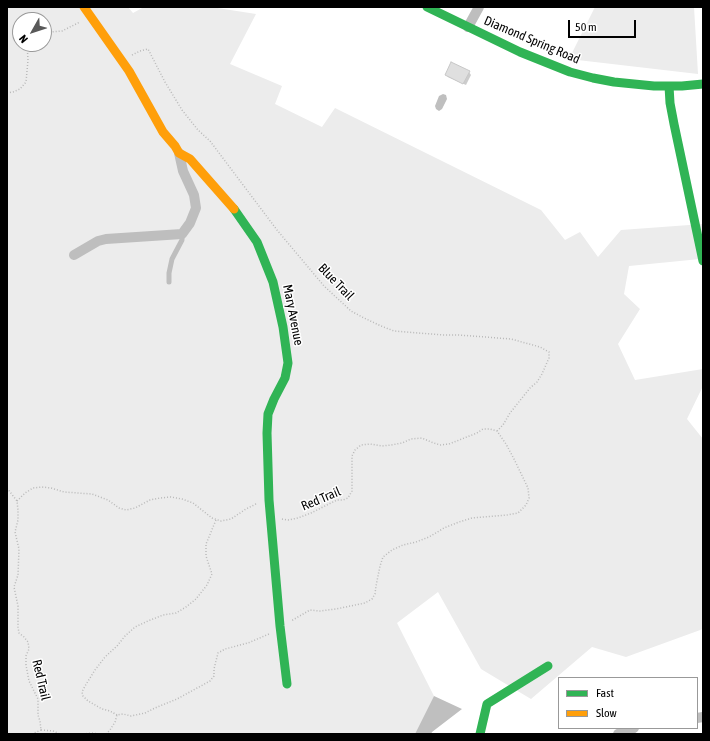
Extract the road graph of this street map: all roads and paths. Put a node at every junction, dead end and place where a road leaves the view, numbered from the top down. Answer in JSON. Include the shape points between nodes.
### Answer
{"nodes":[{"id":1,"x":84,"y":7,"type":"edge"},
{"id":2,"x":427,"y":7,"type":"edge"},
{"id":3,"x":479,"y":7,"type":"edge"},
{"id":4,"x":90,"y":16,"type":"junction"},
{"id":5,"x":468,"y":27,"type":"junction"},
{"id":6,"x":52,"y":32,"type":"edge"},
{"id":7,"x":27,"y":52,"type":"edge"},
{"id":8,"x":118,"y":56,"type":"junction"},
{"id":9,"x":703,"y":84,"type":"edge"},
{"id":10,"x":670,"y":86,"type":"junction"},
{"id":11,"x":7,"y":92,"type":"edge"},
{"id":12,"x":179,"y":153,"type":"junction"},
{"id":13,"x":182,"y":234,"type":"junction"},
{"id":14,"x":74,"y":254,"type":"dead end"},
{"id":15,"x":703,"y":261,"type":"edge"},
{"id":16,"x":169,"y":282,"type":"dead end"},
{"id":17,"x":497,"y":432,"type":"junction"},
{"id":18,"x":7,"y":488,"type":"edge"},
{"id":19,"x":17,"y":501,"type":"junction"},
{"id":20,"x":269,"y":510,"type":"junction"},
{"id":21,"x":216,"y":520,"type":"junction"},
{"id":22,"x":280,"y":626,"type":"junction"},
{"id":23,"x":548,"y":666,"type":"dead end"},
{"id":24,"x":287,"y":684,"type":"dead end"},
{"id":25,"x":117,"y":715,"type":"junction"},
{"id":26,"x":631,"y":729,"type":"edge"},
{"id":27,"x":41,"y":730,"type":"junction"},
{"id":28,"x":32,"y":734,"type":"edge"},
{"id":29,"x":60,"y":734,"type":"edge"},
{"id":30,"x":83,"y":734,"type":"edge"},
{"id":31,"x":99,"y":734,"type":"edge"},
{"id":32,"x":106,"y":734,"type":"edge"},
{"id":33,"x":480,"y":734,"type":"edge"},
{"id":34,"x":618,"y":734,"type":"edge"}],
"edges":[{"from":1,"to":4,"type":"street","name":"Mary Avenue"},
{"from":2,"to":5,"type":"street","name":"Diamond Spring Road"},
{"from":3,"to":5,"type":"street"},
{"from":4,"to":6,"type":"path","via":[[62,31]]},
{"from":4,"to":8,"type":"street","name":"Mary Avenue"},
{"from":5,"to":10,"type":"street","name":"Diamond Spring Road","via":[[570,72],[614,82]]},
{"from":7,"to":11,"type":"path","via":[[26,82],[20,89]]},
{"from":8,"to":12,"type":"street","name":"Mary Avenue","via":[[163,132]]},
{"from":8,"to":17,"type":"path","name":"Blue Trail","via":[[148,49],[182,110],[210,141],[277,230],[324,286],[351,311],[394,331],[511,339],[549,352],[549,358],[537,382]]},
{"from":9,"to":10,"type":"street","name":"Diamond Spring Road"},
{"from":10,"to":15,"type":"street","via":[[676,139]]},
{"from":12,"to":13,"type":"street","via":[[196,208]]},
{"from":12,"to":20,"type":"street","name":"Mary Avenue","via":[[190,160],[238,214],[257,242],[273,282],[288,363],[285,378],[268,414]]},
{"from":13,"to":14,"type":"street","via":[[106,239]]},
{"from":13,"to":16,"type":"lane","via":[[182,240],[172,259]]},
{"from":17,"to":20,"type":"path","name":"Red Trail","via":[[483,429],[449,444],[440,445],[422,438],[391,445],[361,445],[352,456],[352,491],[348,498],[337,500],[311,514],[288,520],[279,519]]},
{"from":17,"to":22,"type":"path","via":[[506,444],[528,488],[529,498],[518,513],[472,518],[392,550],[383,557],[372,599],[354,606],[310,610]]},
{"from":18,"to":19,"type":"path"},
{"from":19,"to":21,"type":"path","via":[[33,488],[42,487],[92,494],[126,510],[150,500],[171,497],[193,503]]},
{"from":19,"to":27,"type":"path","name":"Red Trail","via":[[18,520],[15,532],[19,549],[18,575],[14,587],[18,606],[18,628],[28,642],[26,666],[29,681],[38,699]]},
{"from":20,"to":21,"type":"path","name":"Red Trail","via":[[256,504],[231,519]]},
{"from":20,"to":22,"type":"street","name":"Mary Avenue"},
{"from":21,"to":25,"type":"path","via":[[206,544],[206,556],[212,574],[196,599],[176,613],[163,615],[135,627],[105,657],[85,686],[82,692],[88,701]]},
{"from":22,"to":24,"type":"street","name":"Mary Avenue"},
{"from":22,"to":25,"type":"path","via":[[268,635],[218,653],[214,676],[190,692],[145,713]]},
{"from":23,"to":33,"type":"street","via":[[487,704]]},
{"from":25,"to":32,"type":"path","via":[[113,726]]},
{"from":26,"to":34,"type":"street"},
{"from":27,"to":28,"type":"path"},
{"from":27,"to":29,"type":"path"},
{"from":30,"to":31,"type":"path"}]}
